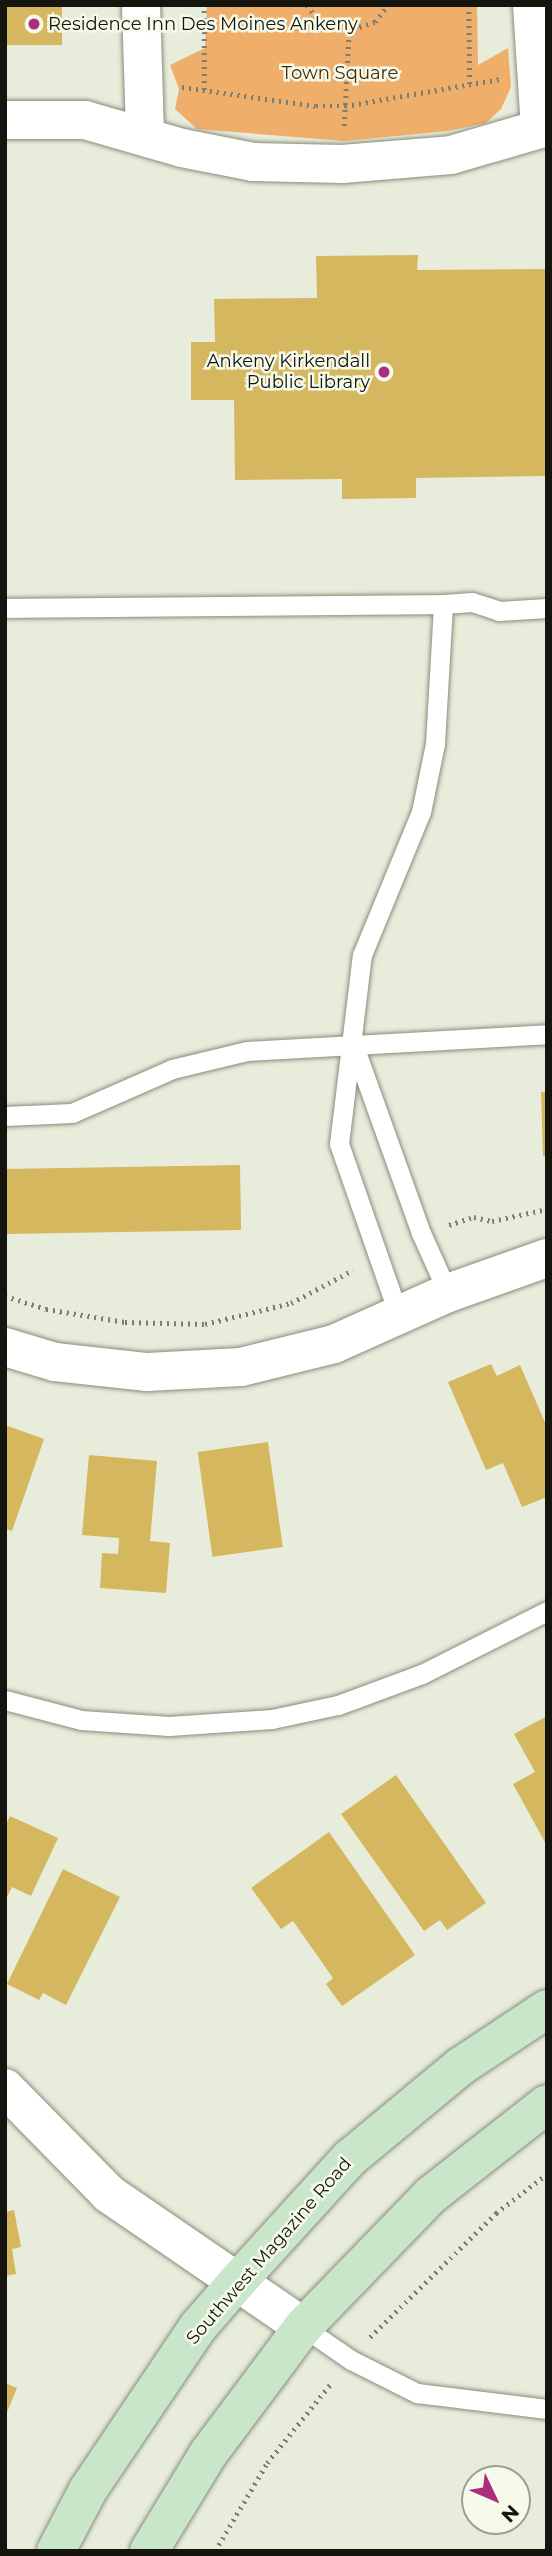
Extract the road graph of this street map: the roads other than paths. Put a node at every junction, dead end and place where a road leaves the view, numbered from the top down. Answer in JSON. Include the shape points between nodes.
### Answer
{"nodes":[{"id":1,"x":141,"y":5,"type":"edge"},
{"id":2,"x":532,"y":5,"type":"edge"},
{"id":3,"x":5,"y":120,"type":"edge"},
{"id":4,"x":543,"y":128,"type":"edge"},
{"id":5,"x":145,"y":134,"type":"junction"},
{"id":6,"x":443,"y":604,"type":"junction"},
{"id":7,"x":5,"y":608,"type":"edge"},
{"id":8,"x":547,"y":608,"type":"edge"},
{"id":9,"x":547,"y":1034,"type":"edge"},
{"id":10,"x":354,"y":1044,"type":"junction"},
{"id":11,"x":5,"y":1116,"type":"edge"},
{"id":12,"x":547,"y":1258,"type":"edge"},
{"id":13,"x":448,"y":1293,"type":"junction"},
{"id":14,"x":399,"y":1316,"type":"junction"},
{"id":15,"x":5,"y":1347,"type":"edge"},
{"id":16,"x":547,"y":1611,"type":"edge"},
{"id":17,"x":5,"y":1700,"type":"edge"},
{"id":18,"x":547,"y":2009,"type":"edge"},
{"id":19,"x":5,"y":2088,"type":"edge"},
{"id":20,"x":547,"y":2104,"type":"edge"},
{"id":21,"x":237,"y":2282,"type":"junction"},
{"id":22,"x":303,"y":2327,"type":"junction"},
{"id":23,"x":547,"y":2409,"type":"edge"},
{"id":24,"x":56,"y":2551,"type":"edge"},
{"id":25,"x":149,"y":2551,"type":"edge"}],
"edges":[{"from":1,"to":5,"type":"street"},
{"from":2,"to":4,"type":"street"},
{"from":3,"to":5,"type":"street","via":[[85,120]]},
{"from":4,"to":5,"type":"street","via":[[451,155],[342,164],[253,162],[182,148]]},
{"from":6,"to":7,"type":"lane"},
{"from":6,"to":8,"type":"lane","via":[[472,602],[499,611]]},
{"from":6,"to":10,"type":"lane","via":[[435,744],[421,812],[362,955]]},
{"from":9,"to":10,"type":"lane"},
{"from":10,"to":11,"type":"lane","via":[[247,1051],[172,1069],[72,1113]]},
{"from":10,"to":13,"type":"lane","via":[[421,1233]]},
{"from":10,"to":14,"type":"lane","via":[[339,1144]]},
{"from":12,"to":13,"type":"street"},
{"from":13,"to":14,"type":"street"},
{"from":14,"to":15,"type":"street","via":[[334,1344],[241,1367],[147,1372],[55,1362]]},
{"from":16,"to":17,"type":"lane","via":[[422,1674],[338,1705],[272,1718],[169,1726],[81,1720]]},
{"from":18,"to":21,"type":"main road","name":"Southwest Magazine Road","via":[[461,2066],[350,2158]]},
{"from":19,"to":21,"type":"street","via":[[109,2194]]},
{"from":20,"to":22,"type":"main road","via":[[430,2195]]},
{"from":21,"to":22,"type":"street"},
{"from":21,"to":24,"type":"main road","name":"Southwest Magazine Road","via":[[198,2327],[104,2466]]},
{"from":22,"to":23,"type":"lane","via":[[351,2360],[416,2393]]},
{"from":22,"to":25,"type":"main road","via":[[208,2454]]}]}
